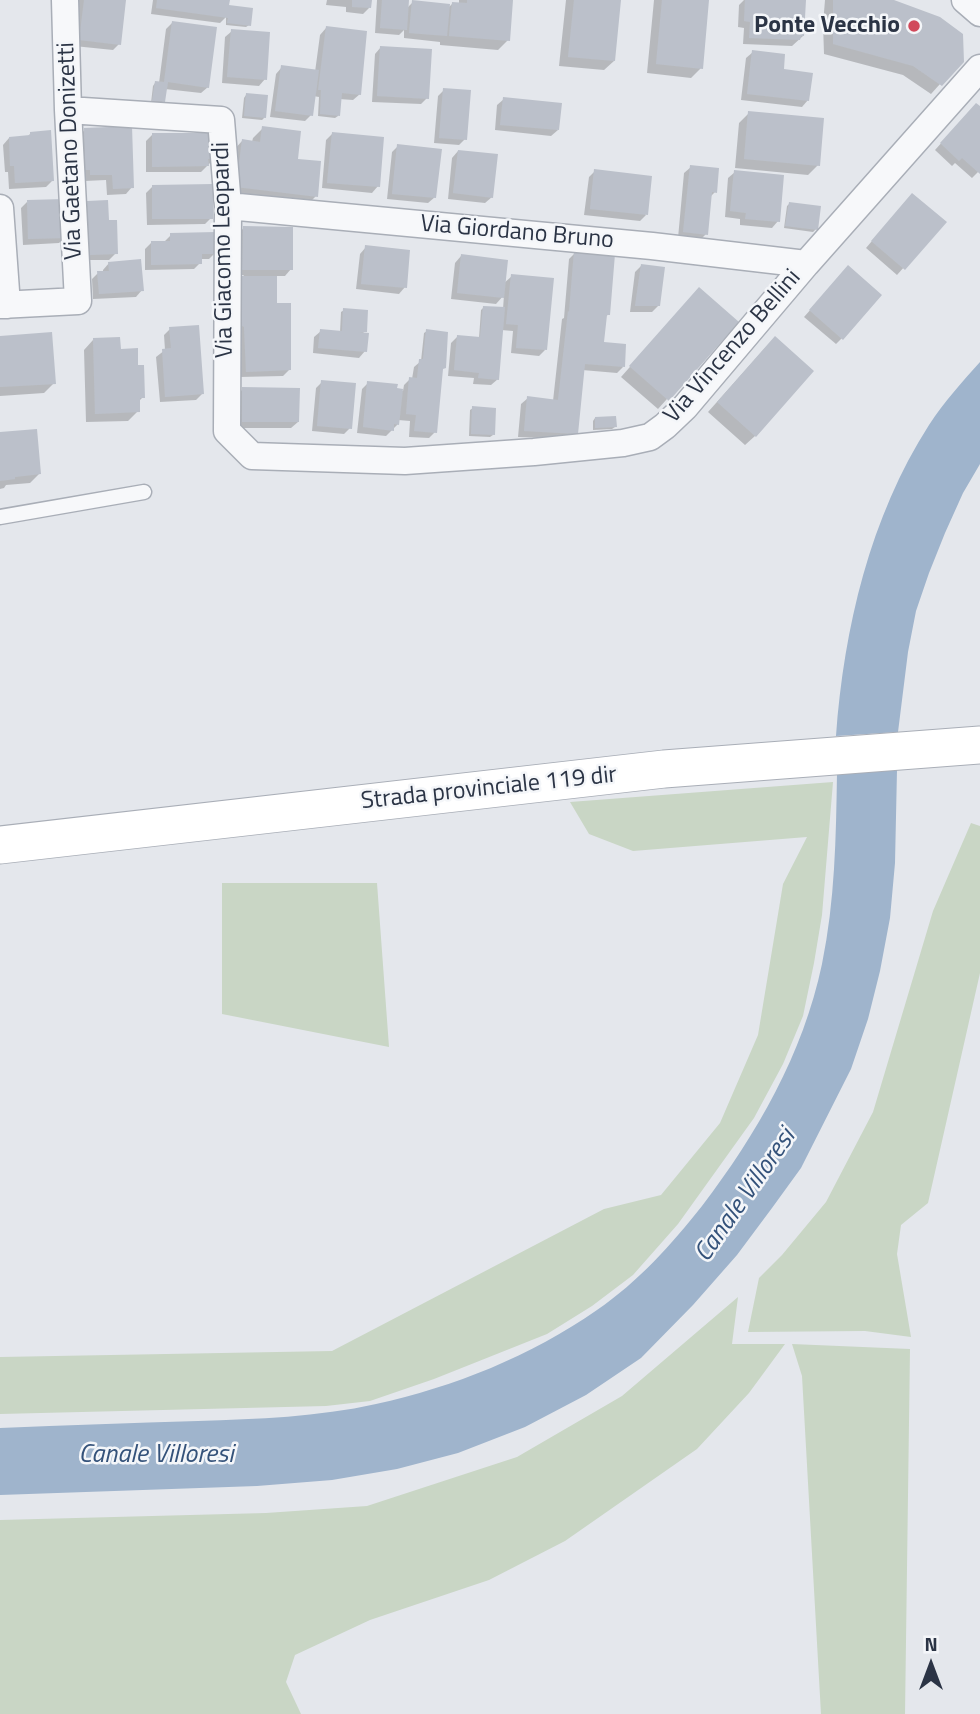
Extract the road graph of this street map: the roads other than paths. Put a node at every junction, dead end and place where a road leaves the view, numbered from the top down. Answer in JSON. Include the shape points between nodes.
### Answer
{"nodes":[{"id":1,"x":65,"y":0,"type":"edge"},
{"id":2,"x":965,"y":0,"type":"edge"},
{"id":3,"x":980,"y":13,"type":"edge"},
{"id":4,"x":980,"y":68,"type":"edge"},
{"id":5,"x":68,"y":110,"type":"junction"},
{"id":6,"x":228,"y":206,"type":"junction"},
{"id":7,"x":0,"y":208,"type":"edge"},
{"id":8,"x":806,"y":264,"type":"junction"},
{"id":9,"x":4,"y":305,"type":"edge"},
{"id":10,"x":238,"y":443,"type":"joint"},
{"id":11,"x":144,"y":492,"type":"dead end"},
{"id":12,"x":0,"y":517,"type":"edge"},
{"id":13,"x":980,"y":746,"type":"edge"},
{"id":14,"x":0,"y":845,"type":"edge"}],
"edges":[{"from":1,"to":5,"type":"street","name":"Via Gaetano Donizetti"},
{"from":2,"to":3,"type":"street"},
{"from":4,"to":8,"type":"street","name":"Via Vincenzo Bellini"},
{"from":5,"to":6,"type":"street","name":"Via Giacomo Leopardi","via":[[221,120]]},
{"from":5,"to":9,"type":"street","name":"Via Gaetano Donizetti","via":[[78,301]]},
{"from":6,"to":8,"type":"street","name":"Via Giordano Bruno"},
{"from":6,"to":10,"type":"street","name":"Via Giacomo Leopardi","via":[[227,431]]},
{"from":7,"to":9,"type":"street"},
{"from":8,"to":10,"type":"street","name":"Via Vincenzo Bellini","via":[[685,407],[650,437],[534,453],[405,461],[252,456]]},
{"from":11,"to":12,"type":"lane"},
{"from":13,"to":14,"type":"street","name":"Strada provinciale 119 dir","via":[[651,771]]}]}
